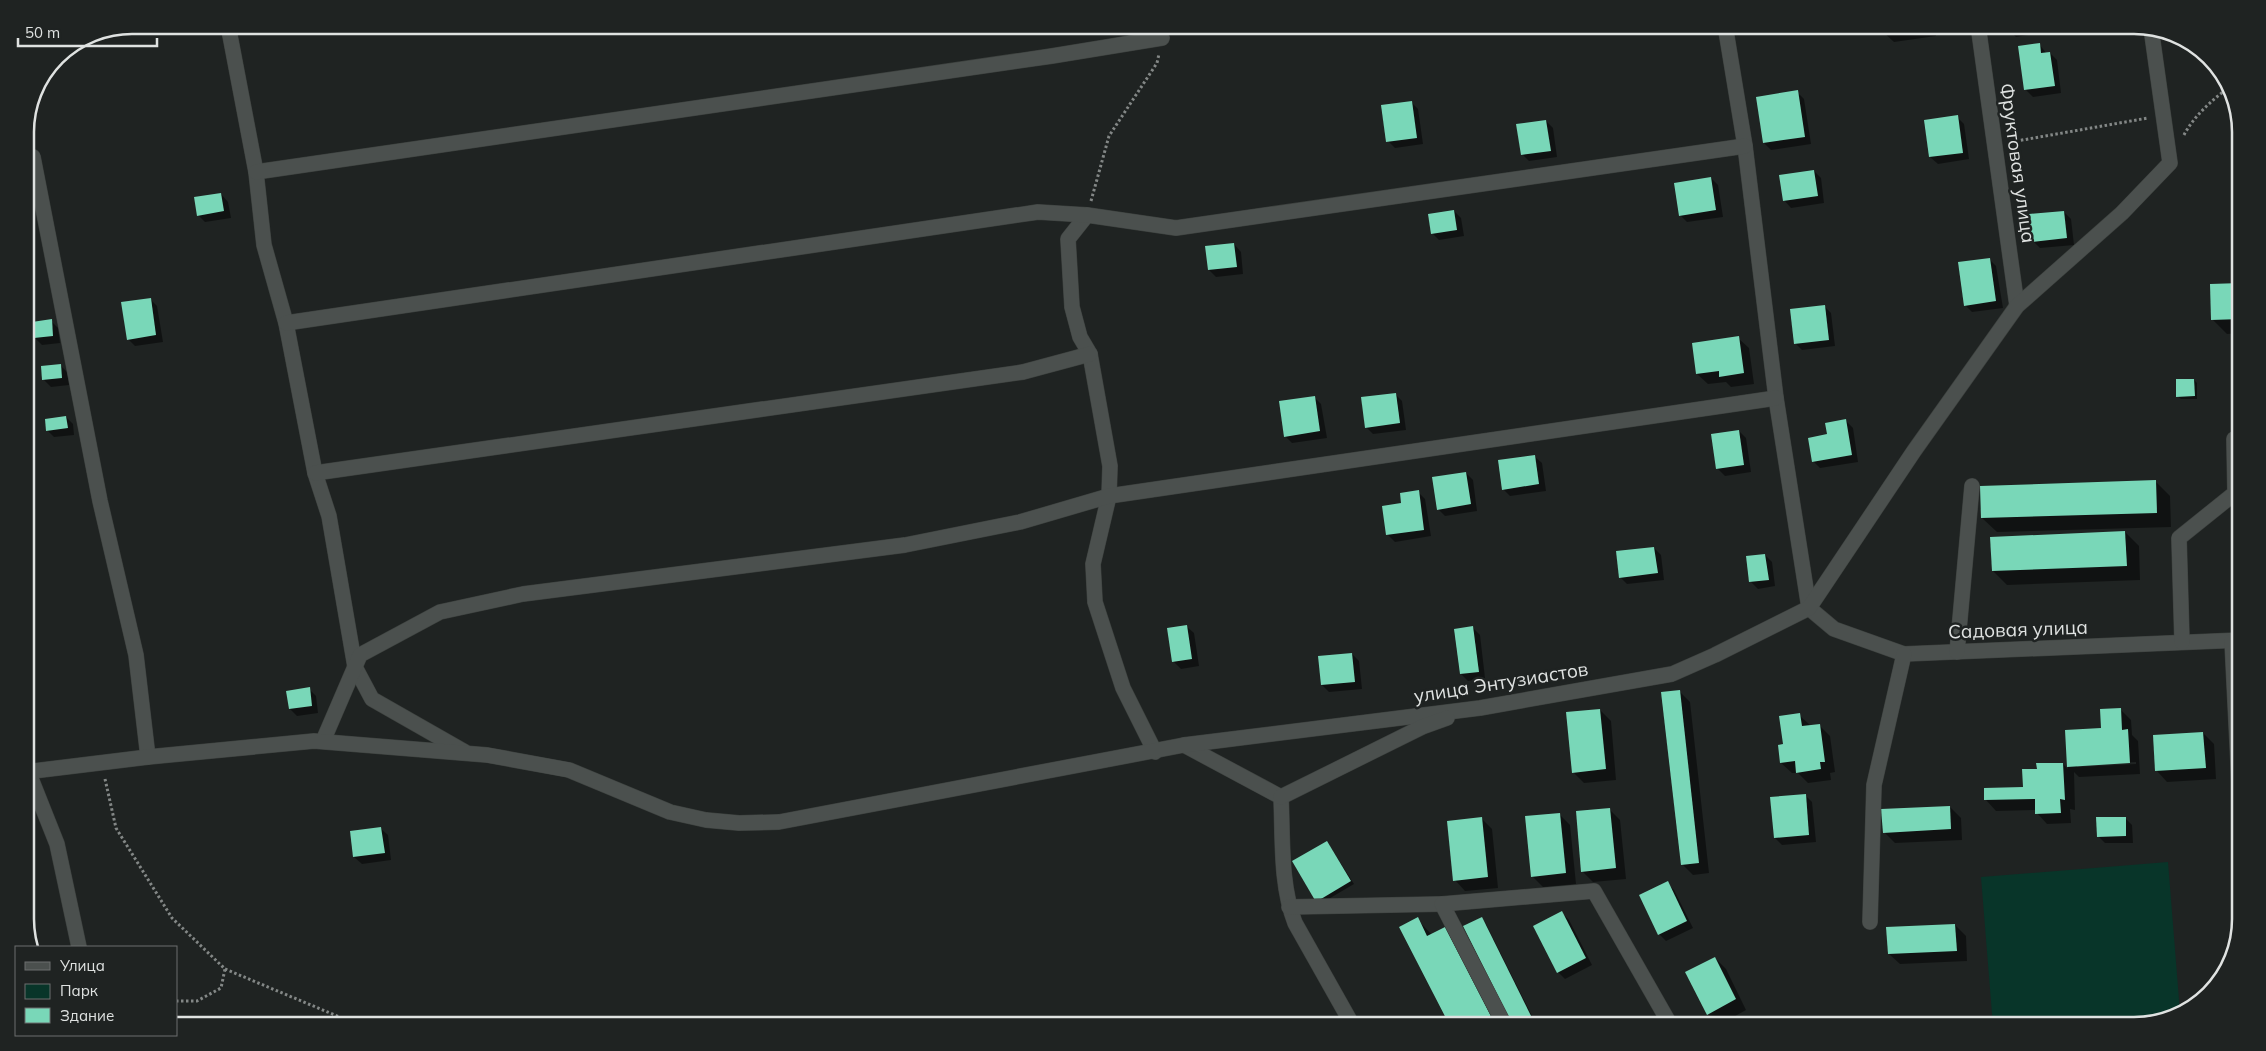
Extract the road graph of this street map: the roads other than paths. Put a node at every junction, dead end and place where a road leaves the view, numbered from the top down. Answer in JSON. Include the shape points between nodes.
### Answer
{"nodes":[{"id":1,"x":230,"y":34,"type":"edge"},
{"id":2,"x":1726,"y":34,"type":"edge"},
{"id":3,"x":1979,"y":34,"type":"edge"},
{"id":4,"x":2152,"y":36,"type":"edge"},
{"id":5,"x":1162,"y":38,"type":"road end"},
{"id":6,"x":1745,"y":146,"type":"junction"},
{"id":7,"x":34,"y":161,"type":"edge"},
{"id":8,"x":256,"y":172,"type":"junction"},
{"id":9,"x":1088,"y":216,"type":"junction"},
{"id":10,"x":2017,"y":306,"type":"junction"},
{"id":11,"x":286,"y":323,"type":"junction"},
{"id":12,"x":1090,"y":354,"type":"junction"},
{"id":13,"x":1776,"y":398,"type":"junction"},
{"id":14,"x":315,"y":473,"type":"junction"},
{"id":15,"x":1972,"y":486,"type":"dead end"},
{"id":16,"x":2232,"y":495,"type":"edge"},
{"id":17,"x":1109,"y":496,"type":"junction"},
{"id":18,"x":1809,"y":608,"type":"junction"},
{"id":19,"x":2232,"y":640,"type":"edge"},
{"id":20,"x":2182,"y":642,"type":"junction"},
{"id":21,"x":1957,"y":652,"type":"junction"},
{"id":22,"x":1904,"y":654,"type":"junction"},
{"id":23,"x":355,"y":667,"type":"junction"},
{"id":24,"x":1480,"y":708,"type":"junction"},
{"id":25,"x":323,"y":741,"type":"junction"},
{"id":26,"x":1184,"y":745,"type":"junction"},
{"id":27,"x":1155,"y":752,"type":"junction"},
{"id":28,"x":471,"y":755,"type":"junction"},
{"id":29,"x":148,"y":756,"type":"junction"},
{"id":30,"x":34,"y":770,"type":"edge"},
{"id":31,"x":34,"y":789,"type":"edge"},
{"id":32,"x":1281,"y":797,"type":"junction"},
{"id":33,"x":1442,"y":904,"type":"junction"},
{"id":34,"x":1289,"y":907,"type":"junction"},
{"id":35,"x":1870,"y":922,"type":"dead end"},
{"id":36,"x":79,"y":946,"type":"edge"},
{"id":37,"x":1348,"y":1017,"type":"edge"},
{"id":38,"x":1501,"y":1017,"type":"edge"},
{"id":39,"x":1666,"y":1017,"type":"edge"}],
"edges":[{"from":1,"to":8,"type":"street"},
{"from":2,"to":6,"type":"street"},
{"from":3,"to":10,"type":"street","name":"Фруктовая улица"},
{"from":4,"to":10,"type":"street","via":[[2170,163],[2122,213]]},
{"from":5,"to":8,"type":"street"},
{"from":6,"to":9,"type":"street","via":[[1176,228]]},
{"from":6,"to":13,"type":"street"},
{"from":7,"to":29,"type":"street","via":[[98,491],[136,655]]},
{"from":8,"to":11,"type":"street","via":[[264,245]]},
{"from":9,"to":11,"type":"street","via":[[1038,212]]},
{"from":9,"to":12,"type":"street","via":[[1068,239],[1072,307],[1080,337]]},
{"from":10,"to":18,"type":"street"},
{"from":11,"to":14,"type":"street"},
{"from":12,"to":14,"type":"street","via":[[1023,372]]},
{"from":12,"to":17,"type":"street","via":[[1110,466]]},
{"from":13,"to":17,"type":"street"},
{"from":13,"to":18,"type":"street"},
{"from":14,"to":23,"type":"street","via":[[330,516]]},
{"from":15,"to":21,"type":"street"},
{"from":16,"to":20,"type":"street","via":[[2179,538]]},
{"from":17,"to":23,"type":"street","via":[[1020,522],[905,545],[523,594],[440,612],[360,655]]},
{"from":17,"to":27,"type":"street","via":[[1093,564],[1095,602],[1123,688]]},
{"from":18,"to":22,"type":"street","name":"Садовая улица","via":[[1834,629]]},
{"from":18,"to":24,"type":"street","name":"улица Энтузиастов","via":[[1672,674]]},
{"from":19,"to":20,"type":"street","name":"Садовая улица"},
{"from":20,"to":21,"type":"street","name":"Садовая улица"},
{"from":21,"to":22,"type":"street","name":"Садовая улица"},
{"from":22,"to":35,"type":"street","via":[[1874,784]]},
{"from":23,"to":25,"type":"street"},
{"from":23,"to":28,"type":"street","via":[[372,699]]},
{"from":24,"to":26,"type":"street","name":"улица Энтузиастов"},
{"from":24,"to":32,"type":"street","via":[[1422,727]]},
{"from":25,"to":28,"type":"street","name":"улица Энтузиастов"},
{"from":25,"to":29,"type":"street","name":"улица Энтузиастов"},
{"from":26,"to":27,"type":"street","name":"улица Энтузиастов"},
{"from":26,"to":32,"type":"street"},
{"from":27,"to":28,"type":"street","name":"улица Энтузиастов","via":[[779,822],[739,823],[670,812],[569,770]]},
{"from":29,"to":30,"type":"street","name":"улица Энтузиастов"},
{"from":31,"to":36,"type":"street","via":[[56,844]]},
{"from":32,"to":34,"type":"street"},
{"from":33,"to":34,"type":"street"},
{"from":33,"to":38,"type":"street"},
{"from":33,"to":39,"type":"street","via":[[1594,891]]},
{"from":34,"to":37,"type":"street"}]}
